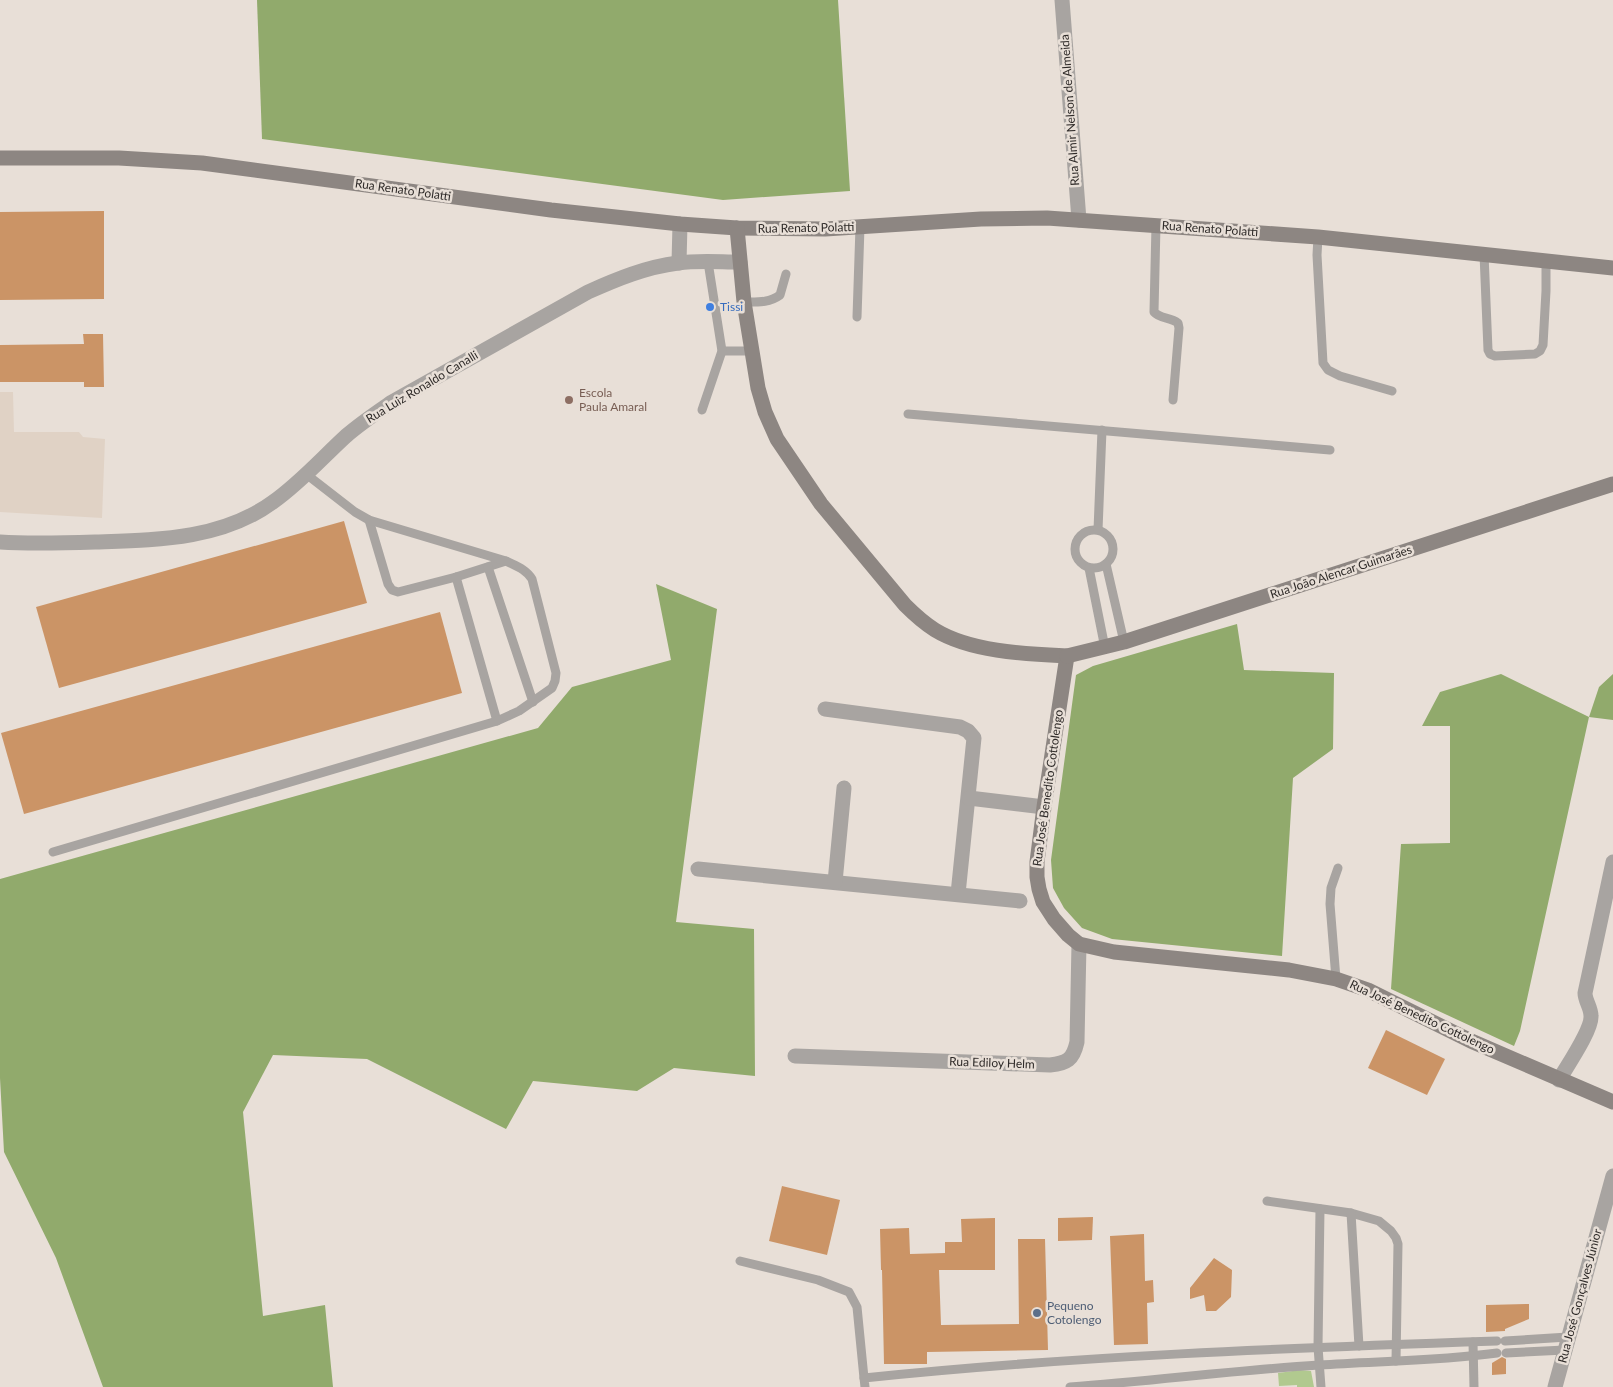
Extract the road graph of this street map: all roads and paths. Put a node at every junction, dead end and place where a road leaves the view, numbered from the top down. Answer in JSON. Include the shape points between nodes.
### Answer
{"nodes":[{"id":1,"x":1062,"y":0,"type":"edge"},
{"id":2,"x":0,"y":158,"type":"edge"},
{"id":3,"x":1079,"y":220,"type":"junction"},
{"id":4,"x":680,"y":224,"type":"junction"},
{"id":5,"x":1156,"y":225,"type":"junction"},
{"id":6,"x":860,"y":227,"type":"junction"},
{"id":7,"x":737,"y":228,"type":"junction"},
{"id":8,"x":1318,"y":237,"type":"junction"},
{"id":9,"x":1484,"y":254,"type":"junction"},
{"id":10,"x":1546,"y":261,"type":"junction"},
{"id":11,"x":708,"y":262,"type":"junction"},
{"id":12,"x":740,"y":262,"type":"junction"},
{"id":13,"x":679,"y":263,"type":"junction"},
{"id":14,"x":1613,"y":268,"type":"edge"},
{"id":15,"x":786,"y":274,"type":"dead end"},
{"id":16,"x":744,"y":302,"type":"junction"},
{"id":17,"x":858,"y":317,"type":"dead end"},
{"id":18,"x":722,"y":351,"type":"junction"},
{"id":19,"x":752,"y":351,"type":"junction"},
{"id":20,"x":1392,"y":391,"type":"dead end"},
{"id":21,"x":1173,"y":400,"type":"dead end"},
{"id":22,"x":702,"y":410,"type":"dead end"},
{"id":23,"x":908,"y":414,"type":"dead end"},
{"id":24,"x":1102,"y":430,"type":"junction"},
{"id":25,"x":1330,"y":450,"type":"dead end"},
{"id":26,"x":306,"y":474,"type":"junction"},
{"id":27,"x":1613,"y":484,"type":"edge"},
{"id":28,"x":369,"y":520,"type":"junction"},
{"id":29,"x":1098,"y":530,"type":"junction"},
{"id":30,"x":0,"y":542,"type":"edge"},
{"id":31,"x":506,"y":561,"type":"junction"},
{"id":32,"x":1106,"y":564,"type":"junction"},
{"id":33,"x":488,"y":567,"type":"junction"},
{"id":34,"x":1089,"y":568,"type":"junction"},
{"id":35,"x":456,"y":577,"type":"junction"},
{"id":36,"x":1124,"y":642,"type":"junction"},
{"id":37,"x":1104,"y":648,"type":"junction"},
{"id":38,"x":1067,"y":656,"type":"junction"},
{"id":39,"x":533,"y":702,"type":"junction"},
{"id":40,"x":825,"y":709,"type":"dead end"},
{"id":41,"x":497,"y":721,"type":"junction"},
{"id":42,"x":844,"y":788,"type":"dead end"},
{"id":43,"x":968,"y":798,"type":"junction"},
{"id":44,"x":1044,"y":807,"type":"junction"},
{"id":45,"x":53,"y":852,"type":"dead end"},
{"id":46,"x":1613,"y":862,"type":"edge"},
{"id":47,"x":1338,"y":868,"type":"dead end"},
{"id":48,"x":698,"y":869,"type":"dead end"},
{"id":49,"x":835,"y":882,"type":"junction"},
{"id":50,"x":958,"y":894,"type":"junction"},
{"id":51,"x":1020,"y":900,"type":"dead end"},
{"id":52,"x":1079,"y":944,"type":"junction"},
{"id":53,"x":1336,"y":979,"type":"junction"},
{"id":54,"x":796,"y":1056,"type":"dead end"},
{"id":55,"x":1559,"y":1080,"type":"junction"},
{"id":56,"x":1613,"y":1102,"type":"edge"},
{"id":57,"x":1613,"y":1176,"type":"edge"},
{"id":58,"x":1267,"y":1201,"type":"dead end"},
{"id":59,"x":1320,"y":1209,"type":"junction"},
{"id":60,"x":1351,"y":1213,"type":"junction"},
{"id":61,"x":740,"y":1261,"type":"dead end"},
{"id":62,"x":1473,"y":1342,"type":"junction"},
{"id":63,"x":1567,"y":1343,"type":"junction"},
{"id":64,"x":1429,"y":1344,"type":"junction"},
{"id":65,"x":1359,"y":1346,"type":"junction"},
{"id":66,"x":1396,"y":1346,"type":"junction"},
{"id":67,"x":1318,"y":1347,"type":"junction"},
{"id":68,"x":1474,"y":1356,"type":"junction"},
{"id":69,"x":1430,"y":1359,"type":"junction"},
{"id":70,"x":1396,"y":1362,"type":"junction"},
{"id":71,"x":1319,"y":1365,"type":"junction"},
{"id":72,"x":864,"y":1382,"type":"edge"},
{"id":73,"x":1099,"y":1386,"type":"edge"},
{"id":74,"x":1070,"y":1387,"type":"edge"},
{"id":75,"x":1321,"y":1387,"type":"edge"},
{"id":76,"x":1474,"y":1387,"type":"edge"},
{"id":77,"x":1554,"y":1387,"type":"edge"}],
"edges":[{"from":1,"to":3,"type":"street","name":"Rua Almir Nelson de Almeida"},
{"from":2,"to":4,"type":"main road","name":"Rua Renato Polatti","via":[[119,158],[202,163],[532,208]]},
{"from":3,"to":5,"type":"main road","name":"Rua Renato Polatti"},
{"from":3,"to":6,"type":"main road","name":"Rua Renato Polatti","via":[[989,218]]},
{"from":4,"to":7,"type":"main road","name":"Rua Renato Polatti"},
{"from":4,"to":13,"type":"street"},
{"from":5,"to":8,"type":"main road","name":"Rua Renato Polatti"},
{"from":5,"to":21,"type":"lane","via":[[1154,312],[1178,322],[1179,328]]},
{"from":6,"to":7,"type":"main road","name":"Rua Renato Polatti"},
{"from":6,"to":17,"type":"lane"},
{"from":7,"to":12,"type":"main road"},
{"from":8,"to":9,"type":"main road","name":"Rua Renato Polatti"},
{"from":8,"to":20,"type":"lane","via":[[1316,255],[1323,363],[1328,370],[1340,376]]},
{"from":9,"to":10,"type":"main road","name":"Rua Renato Polatti"},
{"from":9,"to":10,"type":"lane","via":[[1488,350],[1495,356],[1540,351],[1543,345]]},
{"from":10,"to":14,"type":"main road","name":"Rua Renato Polatti"},
{"from":11,"to":12,"type":"street","name":"Rua Luiz Ronaldo Canalli"},
{"from":11,"to":13,"type":"street","name":"Rua Luiz Ronaldo Canalli"},
{"from":11,"to":18,"type":"lane"},
{"from":12,"to":16,"type":"main road"},
{"from":13,"to":26,"type":"street","name":"Rua Luiz Ronaldo Canalli","via":[[620,278],[554,310],[392,402],[347,435]]},
{"from":15,"to":16,"type":"lane","via":[[780,295],[775,299]]},
{"from":16,"to":19,"type":"main road"},
{"from":18,"to":19,"type":"lane"},
{"from":18,"to":22,"type":"lane"},
{"from":19,"to":38,"type":"main road","via":[[758,388],[777,439],[821,504],[905,605],[936,630],[956,640],[1012,651]]},
{"from":23,"to":24,"type":"lane"},
{"from":24,"to":25,"type":"lane"},
{"from":24,"to":29,"type":"lane"},
{"from":26,"to":28,"type":"lane"},
{"from":26,"to":30,"type":"street","name":"Rua Luiz Ronaldo Canalli","via":[[252,516],[223,528],[193,535],[61,543]]},
{"from":27,"to":36,"type":"main road","name":"Rua João Alencar Guimarães"},
{"from":28,"to":31,"type":"lane"},
{"from":28,"to":35,"type":"lane","via":[[392,590],[398,592]]},
{"from":29,"to":32,"type":"lane","via":[[1104,532],[1113,544],[1114,551]]},
{"from":29,"to":34,"type":"lane","via":[[1083,532],[1075,544],[1077,559]]},
{"from":31,"to":33,"type":"lane"},
{"from":31,"to":39,"type":"lane","via":[[528,573],[532,579],[556,673],[552,688]]},
{"from":32,"to":34,"type":"lane"},
{"from":32,"to":36,"type":"lane"},
{"from":33,"to":35,"type":"lane"},
{"from":33,"to":39,"type":"lane"},
{"from":34,"to":37,"type":"lane"},
{"from":35,"to":41,"type":"lane"},
{"from":36,"to":37,"type":"main road","name":"Rua João Alencar Guimarães"},
{"from":37,"to":38,"type":"main road","name":"Rua João Alencar Guimarães"},
{"from":38,"to":44,"type":"main road","name":"Rua José Benedito Cottolengo"},
{"from":39,"to":41,"type":"lane"},
{"from":40,"to":43,"type":"street","via":[[968,730],[974,738]]},
{"from":41,"to":45,"type":"lane"},
{"from":42,"to":49,"type":"street"},
{"from":43,"to":44,"type":"street"},
{"from":43,"to":50,"type":"street"},
{"from":44,"to":52,"type":"main road","name":"Rua José Benedito Cottolengo","via":[[1037,862],[1039,889],[1054,919]]},
{"from":46,"to":55,"type":"street","via":[[1584,993],[1591,1012],[1590,1026]]},
{"from":47,"to":53,"type":"lane","via":[[1330,904]]},
{"from":48,"to":49,"type":"street"},
{"from":49,"to":50,"type":"street"},
{"from":50,"to":51,"type":"street"},
{"from":52,"to":53,"type":"main road","name":"Rua José Benedito Cottolengo","via":[[1123,954],[1289,970]]},
{"from":52,"to":54,"type":"street","name":"Rua Ediloy Helm","via":[[1077,1042],[1070,1060],[1060,1064]]},
{"from":53,"to":55,"type":"main road","name":"Rua José Benedito Cottolengo","via":[[1368,990]]},
{"from":55,"to":56,"type":"main road","name":"Rua José Benedito Cottolengo"},
{"from":57,"to":63,"type":"street","name":"Rua José Gonçalves Júnior"},
{"from":58,"to":59,"type":"lane"},
{"from":59,"to":60,"type":"lane"},
{"from":59,"to":67,"type":"lane"},
{"from":60,"to":65,"type":"lane"},
{"from":60,"to":66,"type":"lane","via":[[1379,1221],[1396,1238]]},
{"from":61,"to":72,"type":"lane","via":[[818,1280],[849,1292],[857,1307]]},
{"from":62,"to":63,"type":"lane"},
{"from":62,"to":64,"type":"lane"},
{"from":62,"to":68,"type":"lane"},
{"from":63,"to":68,"type":"lane"},
{"from":63,"to":77,"type":"street","name":"Rua José Gonçalves Júnior"},
{"from":64,"to":66,"type":"lane"},
{"from":64,"to":69,"type":"lane"},
{"from":65,"to":66,"type":"lane"},
{"from":65,"to":67,"type":"lane"},
{"from":66,"to":70,"type":"lane"},
{"from":67,"to":71,"type":"lane"},
{"from":67,"to":72,"type":"lane","via":[[1094,1360]]},
{"from":68,"to":69,"type":"lane"},
{"from":68,"to":76,"type":"lane"},
{"from":69,"to":70,"type":"lane"},
{"from":70,"to":71,"type":"lane"},
{"from":71,"to":73,"type":"lane"},
{"from":71,"to":75,"type":"lane"},
{"from":73,"to":74,"type":"lane"}]}
